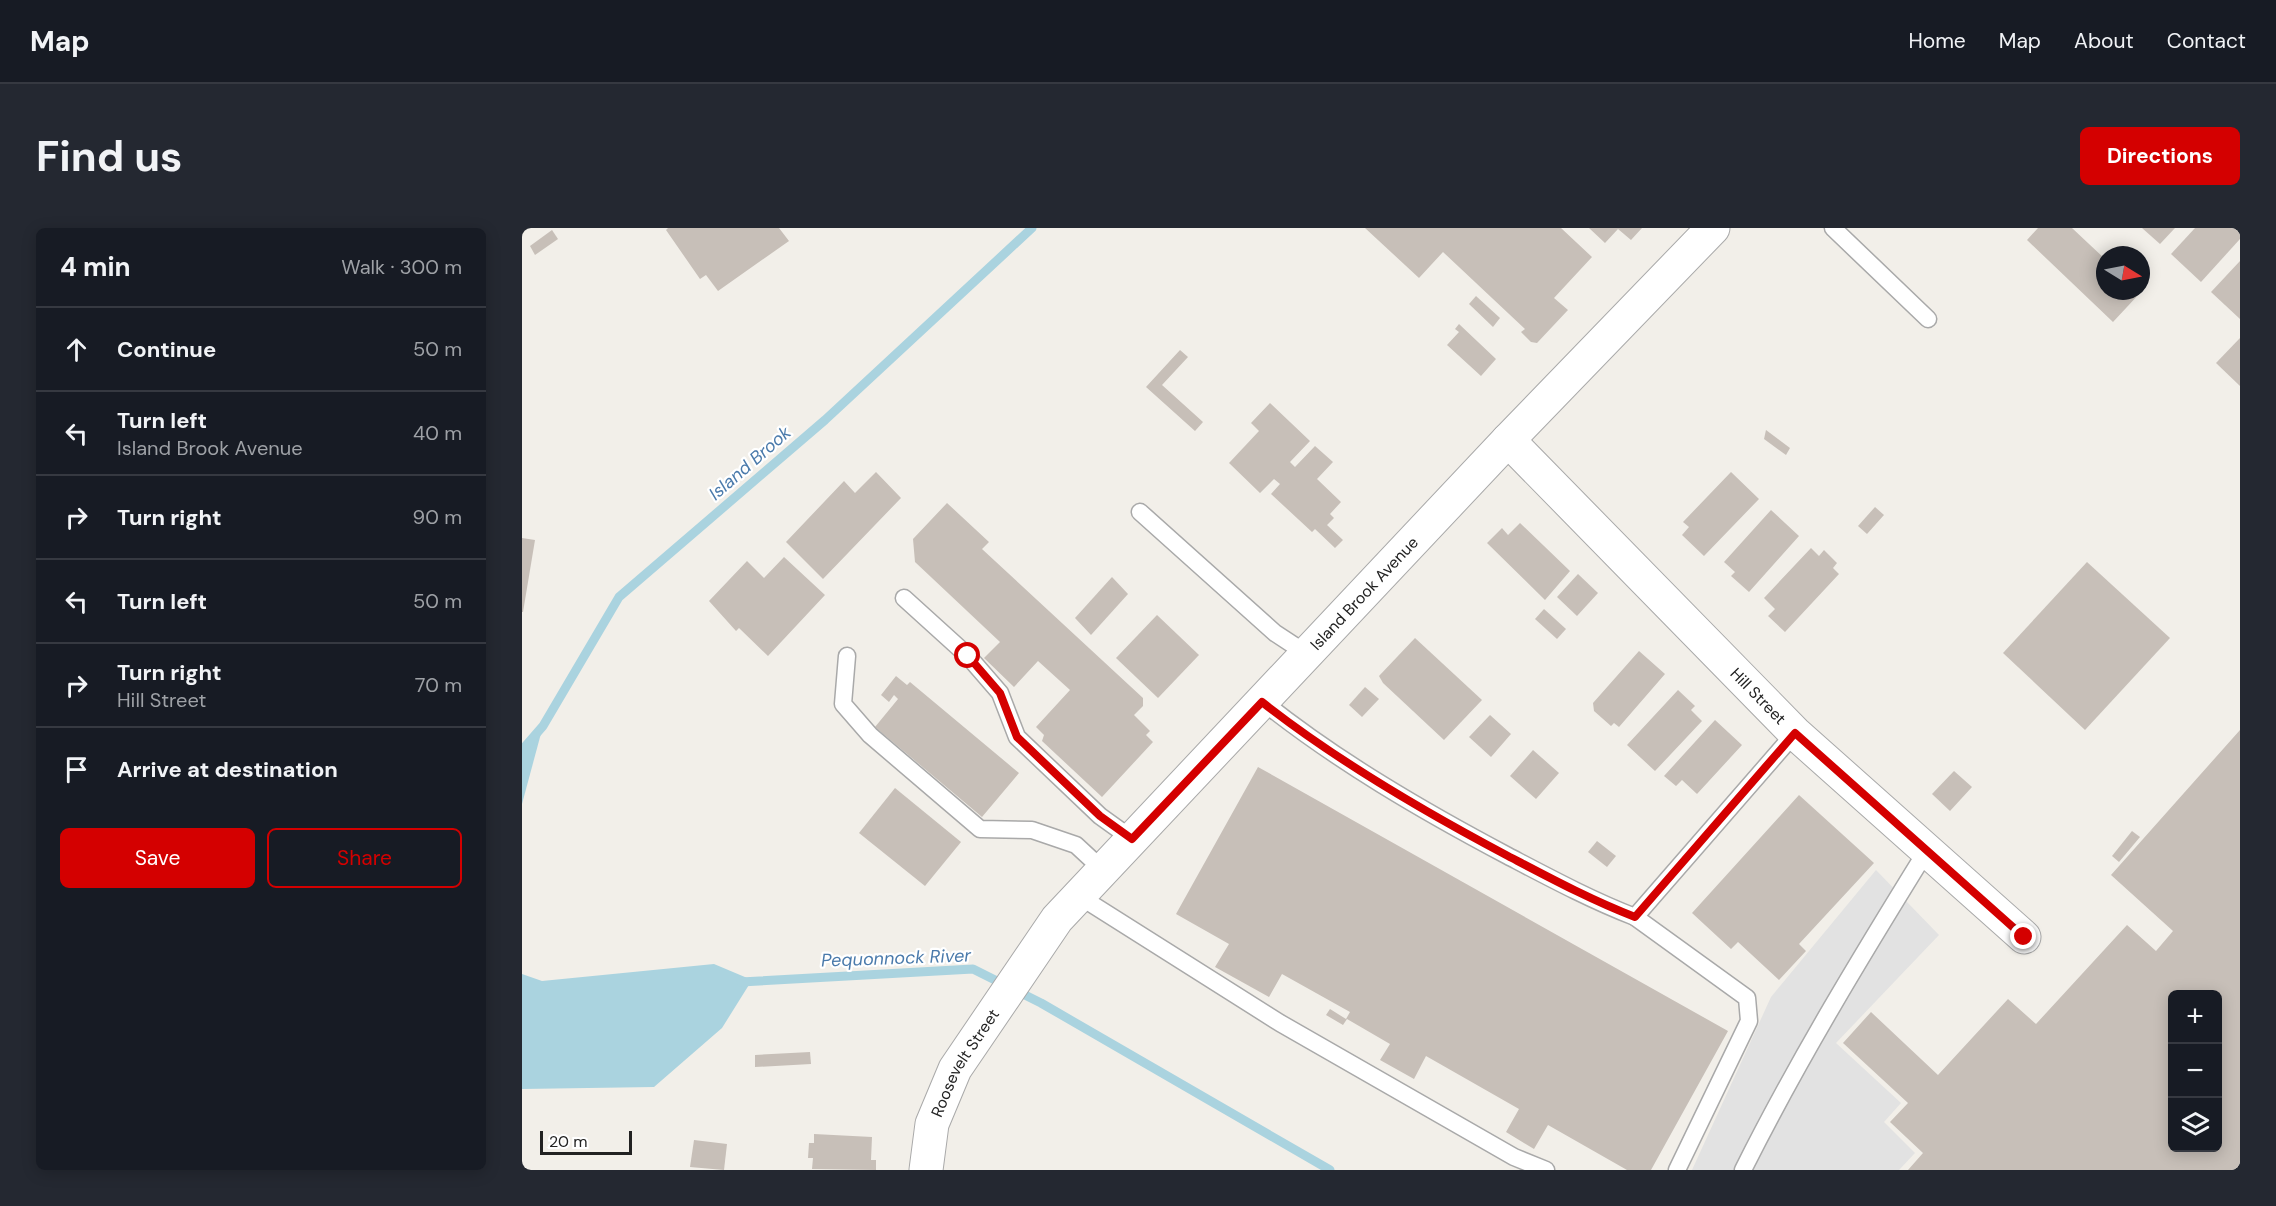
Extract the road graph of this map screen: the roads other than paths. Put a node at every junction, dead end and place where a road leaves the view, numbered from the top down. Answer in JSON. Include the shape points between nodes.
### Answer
{"nodes":[{"id":1,"x":1713,"y":228,"type":"edge"},
{"id":2,"x":1833,"y":228,"type":"edge"},
{"id":3,"x":1928,"y":319,"type":"dead end"},
{"id":4,"x":1508,"y":440,"type":"junction"},
{"id":5,"x":1140,"y":512,"type":"dead end"},
{"id":6,"x":904,"y":598,"type":"dead end"},
{"id":7,"x":1306,"y":654,"type":"junction"},
{"id":8,"x":847,"y":656,"type":"dead end"},
{"id":9,"x":1262,"y":702,"type":"junction"},
{"id":10,"x":1795,"y":733,"type":"junction"},
{"id":11,"x":1132,"y":839,"type":"junction"},
{"id":12,"x":1927,"y":850,"type":"junction"},
{"id":13,"x":1103,"y":870,"type":"junction"},
{"id":14,"x":1079,"y":896,"type":"junction"},
{"id":15,"x":1635,"y":917,"type":"junction"},
{"id":16,"x":2024,"y":937,"type":"dead end"},
{"id":17,"x":1025,"y":966,"type":"joint"},
{"id":18,"x":926,"y":1170,"type":"edge"},
{"id":19,"x":1546,"y":1170,"type":"edge"},
{"id":20,"x":1677,"y":1170,"type":"edge"},
{"id":21,"x":1743,"y":1170,"type":"edge"}],
"edges":[{"from":1,"to":4,"type":"street","name":"Island Brook Avenue"},
{"from":2,"to":3,"type":"lane"},
{"from":4,"to":7,"type":"street","name":"Island Brook Avenue"},
{"from":4,"to":10,"type":"street","name":"Hill Street"},
{"from":5,"to":7,"type":"lane","via":[[1275,633]]},
{"from":6,"to":11,"type":"lane","via":[[968,656],[1000,693],[1017,737],[1100,816]]},
{"from":7,"to":9,"type":"street","name":"Island Brook Avenue"},
{"from":8,"to":13,"type":"lane","via":[[843,704],[870,735],[980,830],[1032,830],[1076,845]]},
{"from":9,"to":11,"type":"street","name":"Island Brook Avenue"},
{"from":9,"to":15,"type":"lane","via":[[1288,723],[1437,818],[1598,903]]},
{"from":10,"to":12,"type":"street","name":"Hill Street"},
{"from":10,"to":15,"type":"lane"},
{"from":11,"to":13,"type":"street","name":"Island Brook Avenue"},
{"from":12,"to":16,"type":"street","name":"Hill Street"},
{"from":12,"to":21,"type":"lane","via":[[1841,989]]},
{"from":13,"to":14,"type":"street","name":"Island Brook Avenue"},
{"from":14,"to":17,"type":"street","name":"Island Brook Avenue","via":[[1057,919]]},
{"from":14,"to":19,"type":"lane","via":[[1280,1023],[1514,1157]]},
{"from":15,"to":20,"type":"lane","via":[[1746,998],[1749,1021]]},
{"from":17,"to":18,"type":"street","name":"Roosevelt Street","via":[[955,1069],[932,1125]]}]}
